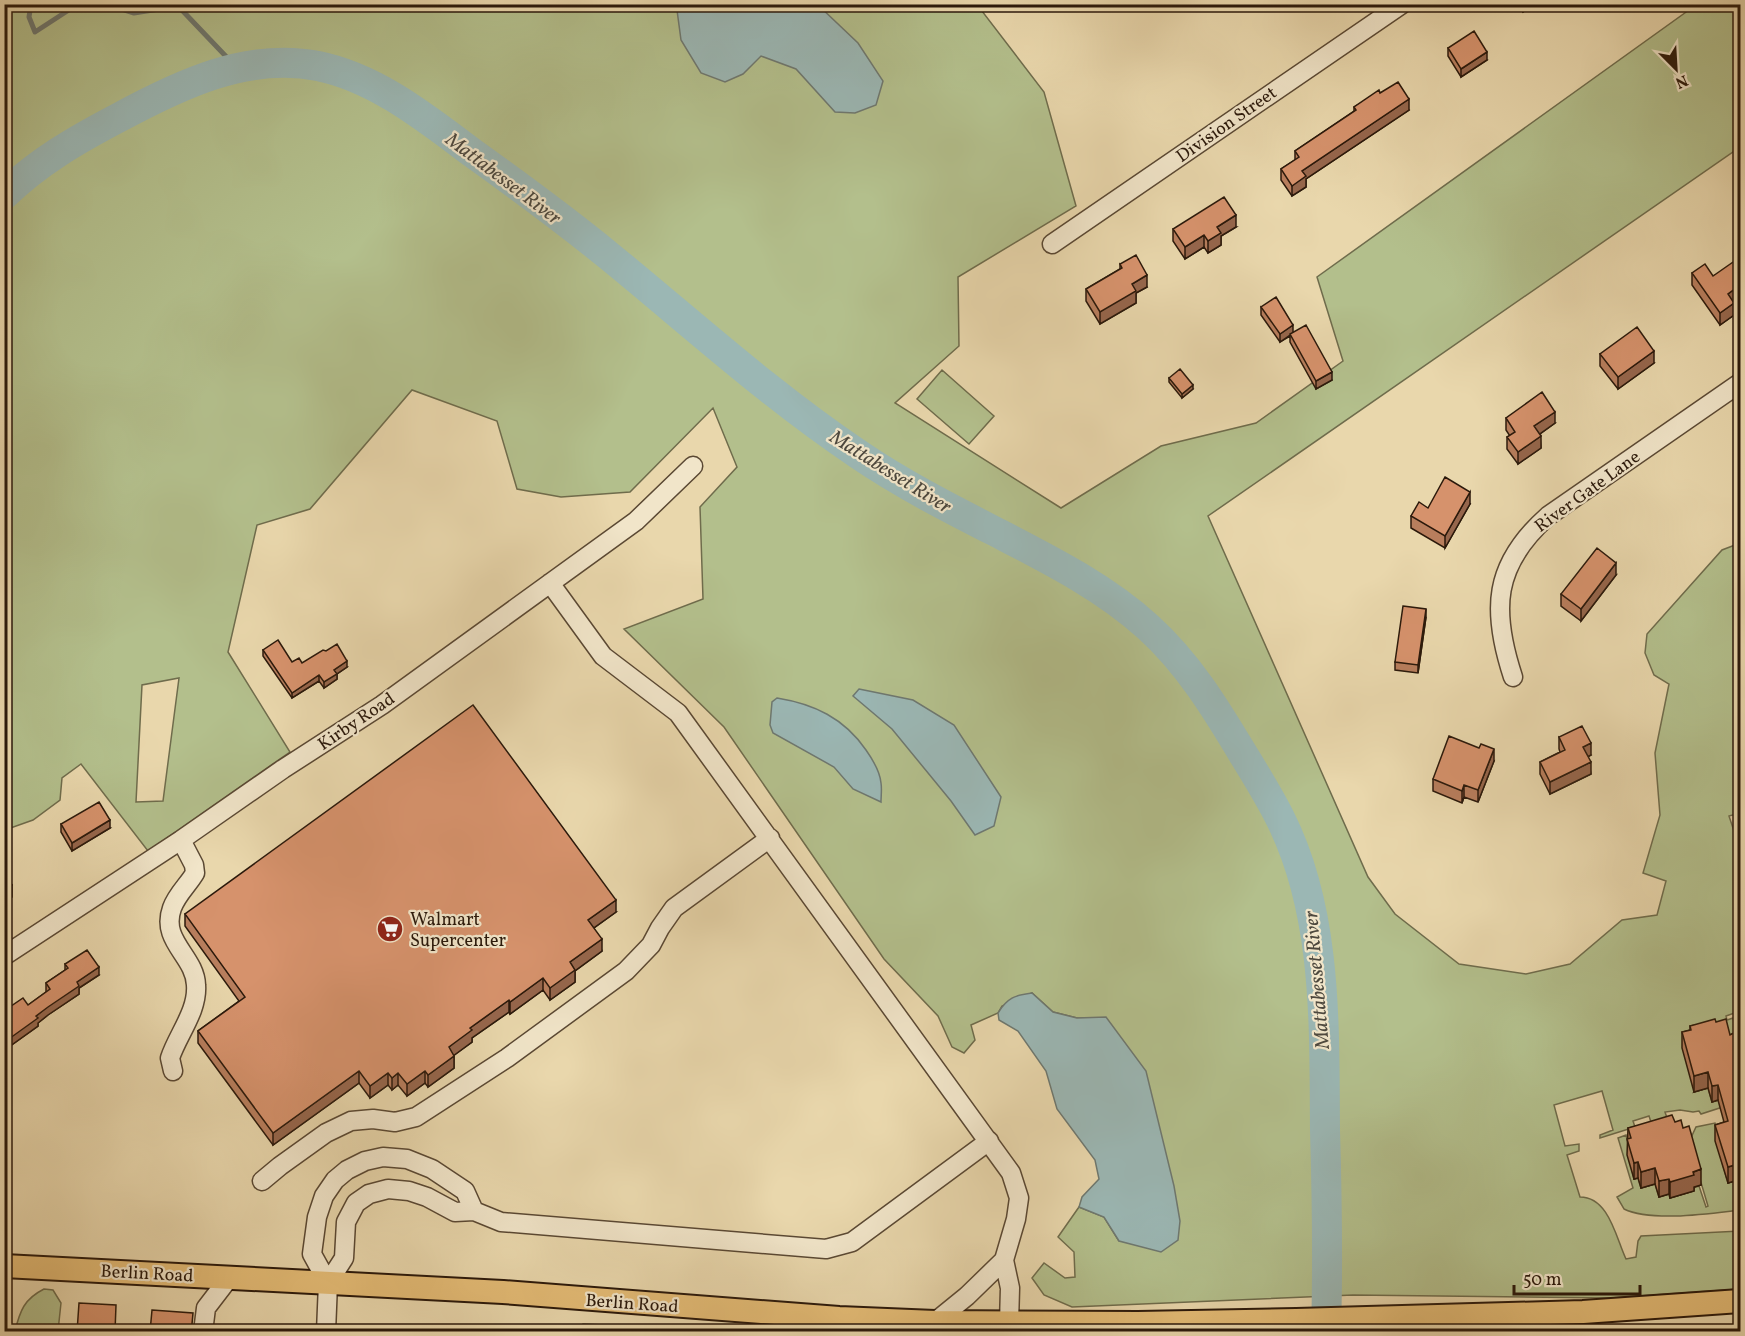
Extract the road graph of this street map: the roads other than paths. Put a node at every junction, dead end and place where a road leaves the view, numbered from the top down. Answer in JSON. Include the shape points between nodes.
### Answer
{"nodes":[{"id":1,"x":1402,"y":4,"type":"edge"},
{"id":2,"x":1052,"y":244,"type":"dead end"},
{"id":3,"x":1740,"y":383,"type":"edge"},
{"id":4,"x":693,"y":466,"type":"dead end"},
{"id":5,"x":550,"y":583,"type":"junction"},
{"id":6,"x":1513,"y":677,"type":"dead end"},
{"id":7,"x":770,"y":838,"type":"junction"},
{"id":8,"x":181,"y":840,"type":"junction"},
{"id":9,"x":4,"y":956,"type":"edge"},
{"id":10,"x":174,"y":1071,"type":"dead end"},
{"id":11,"x":989,"y":1141,"type":"junction"},
{"id":12,"x":262,"y":1181,"type":"dead end"},
{"id":13,"x":474,"y":1211,"type":"junction"},
{"id":14,"x":1004,"y":1260,"type":"junction"},
{"id":15,"x":4,"y":1266,"type":"edge"},
{"id":16,"x":229,"y":1278,"type":"junction"},
{"id":17,"x":328,"y":1283,"type":"junction"},
{"id":18,"x":1740,"y":1301,"type":"edge"},
{"id":19,"x":934,"y":1322,"type":"junction"},
{"id":20,"x":1009,"y":1323,"type":"junction"},
{"id":21,"x":1139,"y":1327,"type":"edge"},
{"id":22,"x":203,"y":1332,"type":"edge"},
{"id":23,"x":326,"y":1332,"type":"edge"}],
"edges":[{"from":1,"to":2,"type":"street","name":"Division Street"},
{"from":3,"to":6,"type":"street","name":"River Gate Lane","via":[[1548,516],[1528,534],[1504,578],[1499,604],[1501,631]]},
{"from":4,"to":5,"type":"street","name":"Kirby Road","via":[[636,521]]},
{"from":5,"to":7,"type":"street","via":[[603,656],[678,713]]},
{"from":5,"to":8,"type":"street","name":"Kirby Road","via":[[382,705]]},
{"from":7,"to":11,"type":"street"},
{"from":7,"to":12,"type":"street","via":[[675,908],[651,945],[626,971],[507,1058],[416,1117],[395,1122],[351,1121],[326,1133]]},
{"from":8,"to":9,"type":"street","name":"Kirby Road"},
{"from":8,"to":10,"type":"street","via":[[195,873],[173,904],[169,924],[176,944],[193,970],[196,991],[194,1005],[170,1058]]},
{"from":11,"to":13,"type":"street","via":[[852,1242],[826,1249],[534,1226],[501,1222]]},
{"from":11,"to":14,"type":"street","via":[[1011,1173],[1019,1198]]},
{"from":13,"to":17,"type":"street","via":[[455,1212],[409,1191],[388,1189],[369,1194],[356,1203],[346,1222],[344,1258]]},
{"from":13,"to":17,"type":"street","via":[[465,1191],[432,1169],[407,1159],[383,1157],[365,1161],[335,1179],[317,1217],[312,1254]]},
{"from":14,"to":19,"type":"street"},
{"from":14,"to":20,"type":"street","via":[[1010,1288]]},
{"from":15,"to":16,"type":"main road","name":"Berlin Road"},
{"from":16,"to":17,"type":"main road","name":"Berlin Road"},
{"from":16,"to":22,"type":"street","via":[[206,1308]]},
{"from":17,"to":19,"type":"main road","name":"Berlin Road"},
{"from":17,"to":23,"type":"street"},
{"from":18,"to":21,"type":"main road","name":"Berlin Road","via":[[1583,1312]]},
{"from":19,"to":20,"type":"main road","name":"Berlin Road"},
{"from":20,"to":21,"type":"main road","name":"Berlin Road"}]}
